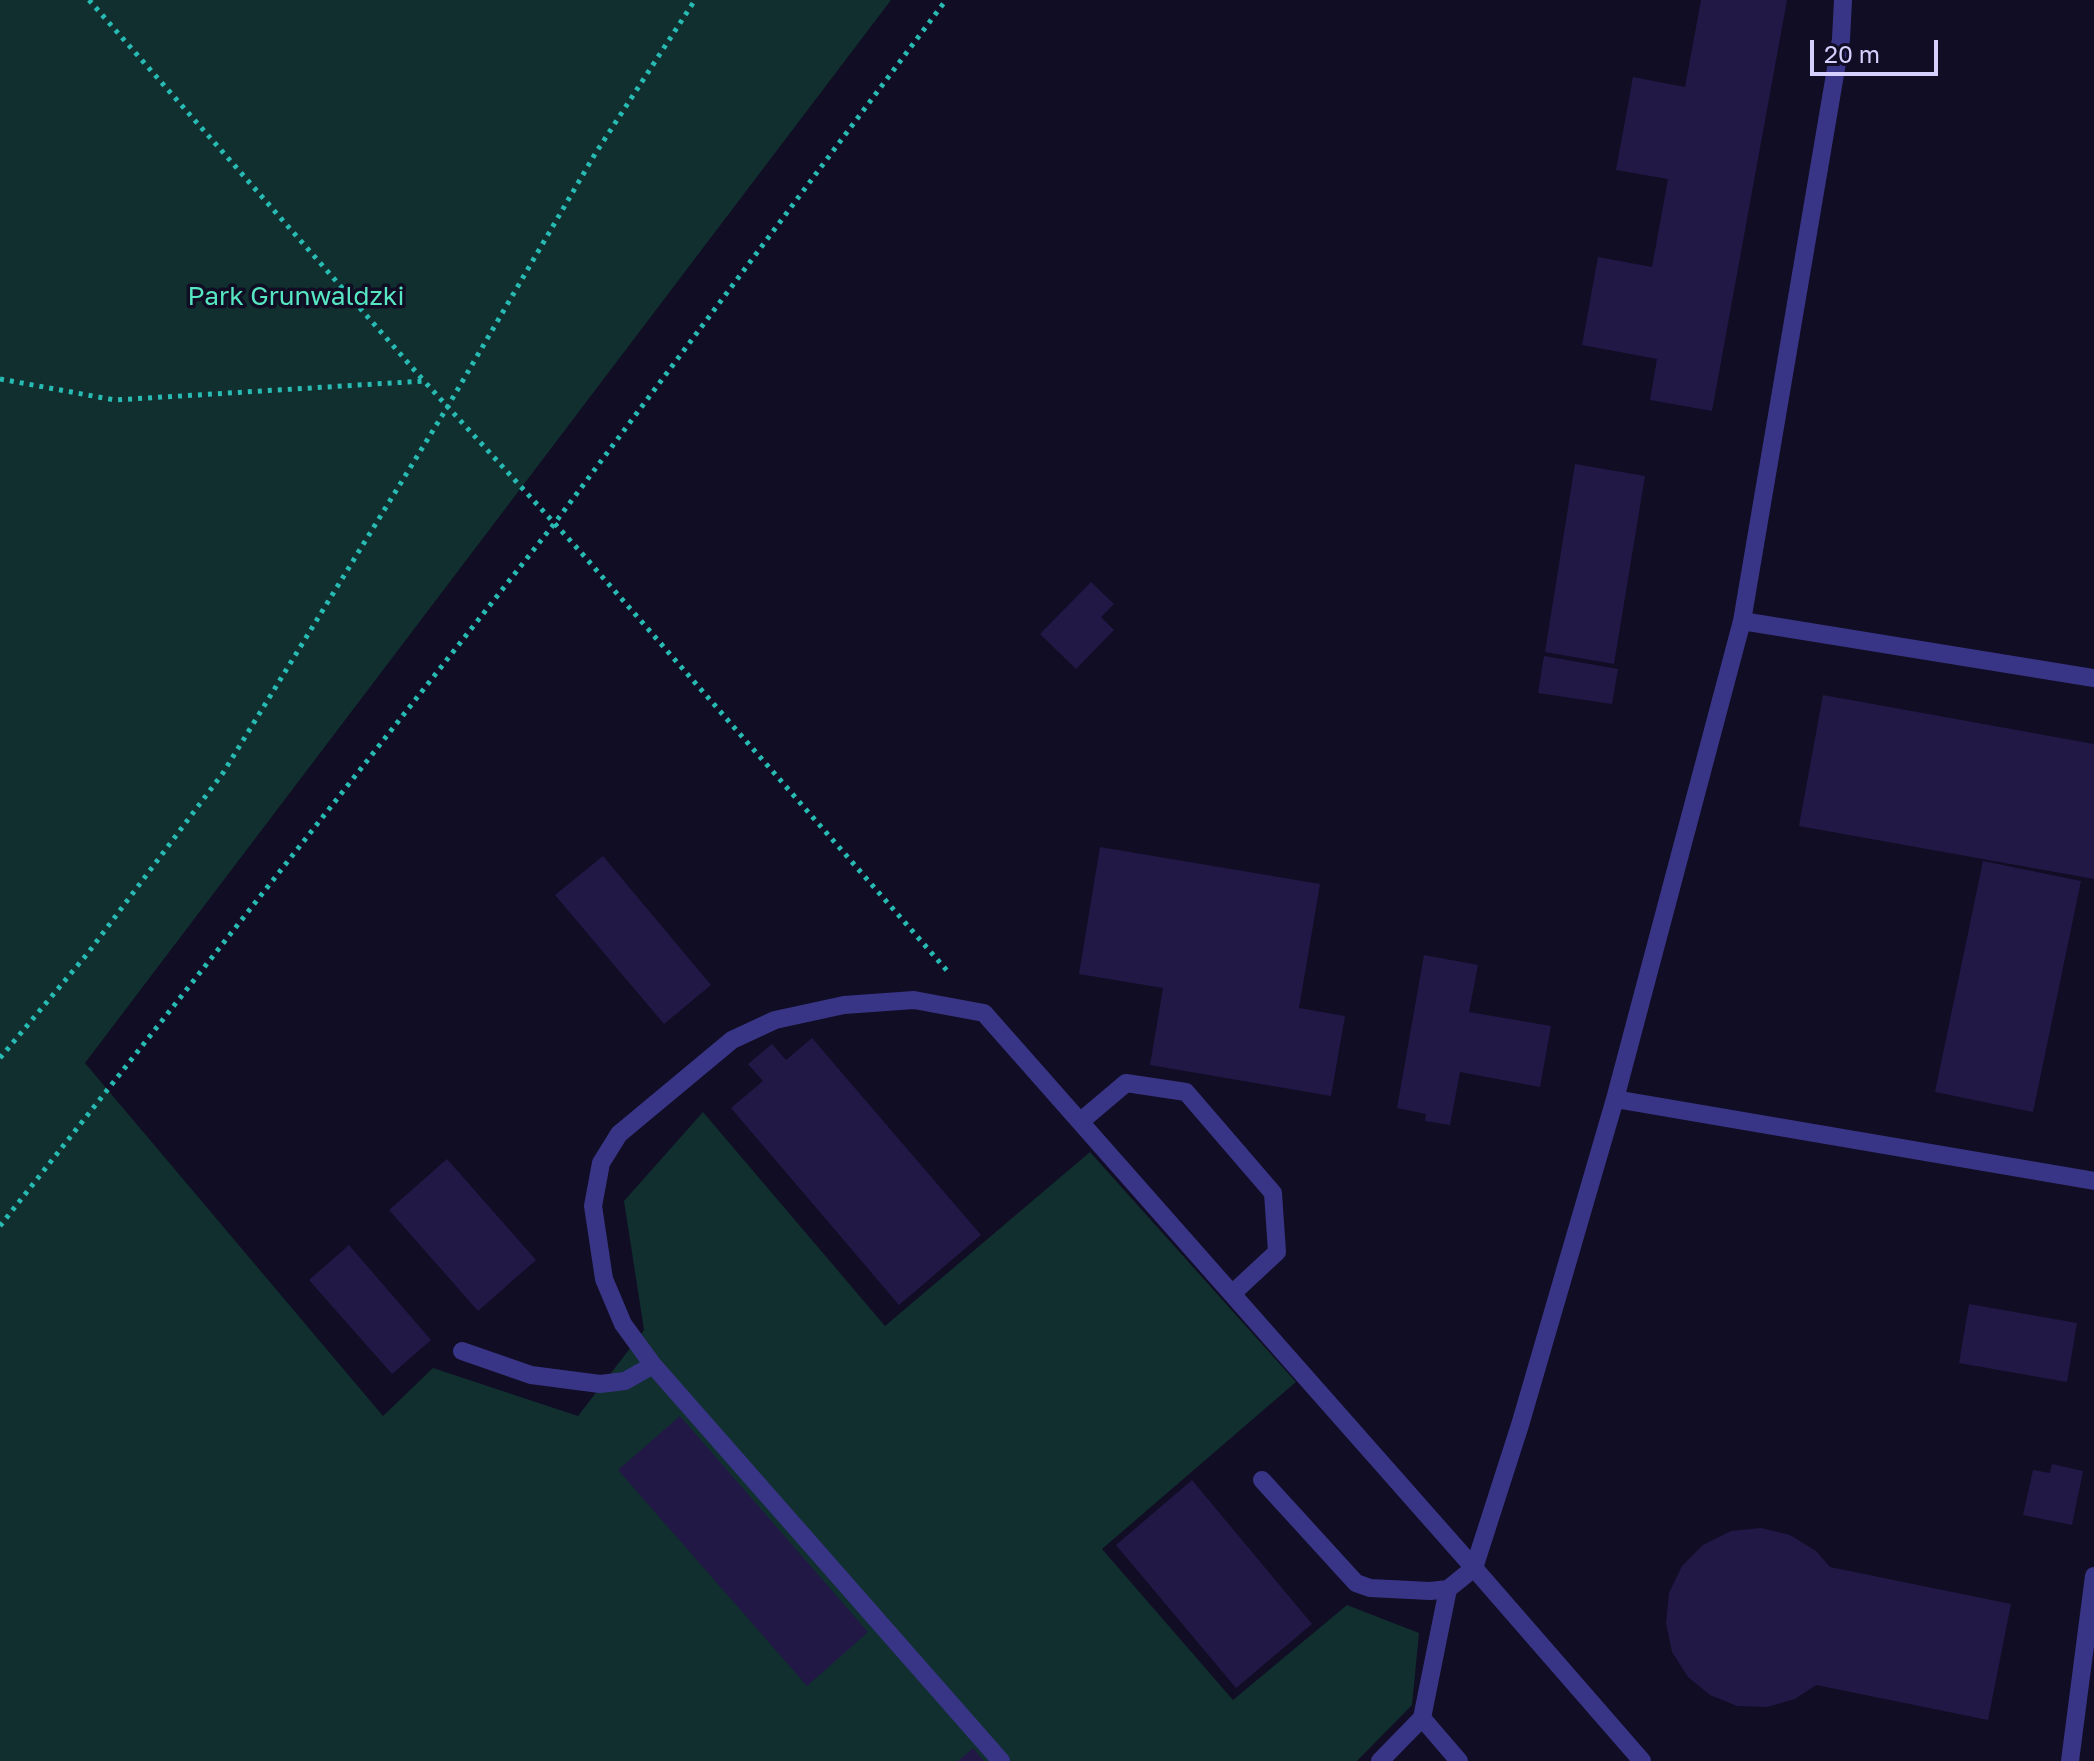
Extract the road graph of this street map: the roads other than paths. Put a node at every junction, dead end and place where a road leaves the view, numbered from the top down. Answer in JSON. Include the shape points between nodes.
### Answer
{"nodes":[{"id":1,"x":1843,"y":0,"type":"edge"},
{"id":2,"x":1742,"y":621,"type":"junction"},
{"id":3,"x":2094,"y":678,"type":"edge"},
{"id":4,"x":1615,"y":1099,"type":"junction"},
{"id":5,"x":1081,"y":1121,"type":"junction"},
{"id":6,"x":2094,"y":1181,"type":"edge"},
{"id":7,"x":1234,"y":1292,"type":"junction"},
{"id":8,"x":462,"y":1351,"type":"dead end"},
{"id":9,"x":653,"y":1365,"type":"junction"},
{"id":10,"x":1262,"y":1480,"type":"dead end"},
{"id":11,"x":1474,"y":1568,"type":"junction"},
{"id":12,"x":2094,"y":1576,"type":"edge"},
{"id":13,"x":1448,"y":1589,"type":"junction"},
{"id":14,"x":1422,"y":1718,"type":"junction"},
{"id":15,"x":1001,"y":1761,"type":"edge"},
{"id":16,"x":1380,"y":1761,"type":"edge"},
{"id":17,"x":1459,"y":1761,"type":"edge"},
{"id":18,"x":1642,"y":1761,"type":"edge"},
{"id":19,"x":2070,"y":1761,"type":"edge"}],
"edges":[{"from":1,"to":2,"type":"lane","via":[[1841,39]]},
{"from":2,"to":3,"type":"lane"},
{"from":2,"to":4,"type":"lane"},
{"from":4,"to":6,"type":"lane"},
{"from":4,"to":11,"type":"lane"},
{"from":5,"to":7,"type":"lane"},
{"from":5,"to":7,"type":"lane","via":[[1126,1083],[1186,1092],[1273,1193],[1277,1252]]},
{"from":5,"to":9,"type":"lane","via":[[984,1013],[914,1000],[844,1005],[775,1020],[732,1040],[619,1134],[601,1163],[593,1206],[604,1279],[623,1324]]},
{"from":7,"to":11,"type":"lane"},
{"from":8,"to":9,"type":"lane","via":[[531,1375],[600,1384],[625,1381]]},
{"from":9,"to":15,"type":"lane"},
{"from":10,"to":13,"type":"lane","via":[[1356,1583],[1385,1589]]},
{"from":11,"to":13,"type":"lane"},
{"from":11,"to":18,"type":"lane"},
{"from":12,"to":19,"type":"lane"},
{"from":13,"to":14,"type":"lane"},
{"from":14,"to":16,"type":"lane"},
{"from":14,"to":17,"type":"lane"}]}
